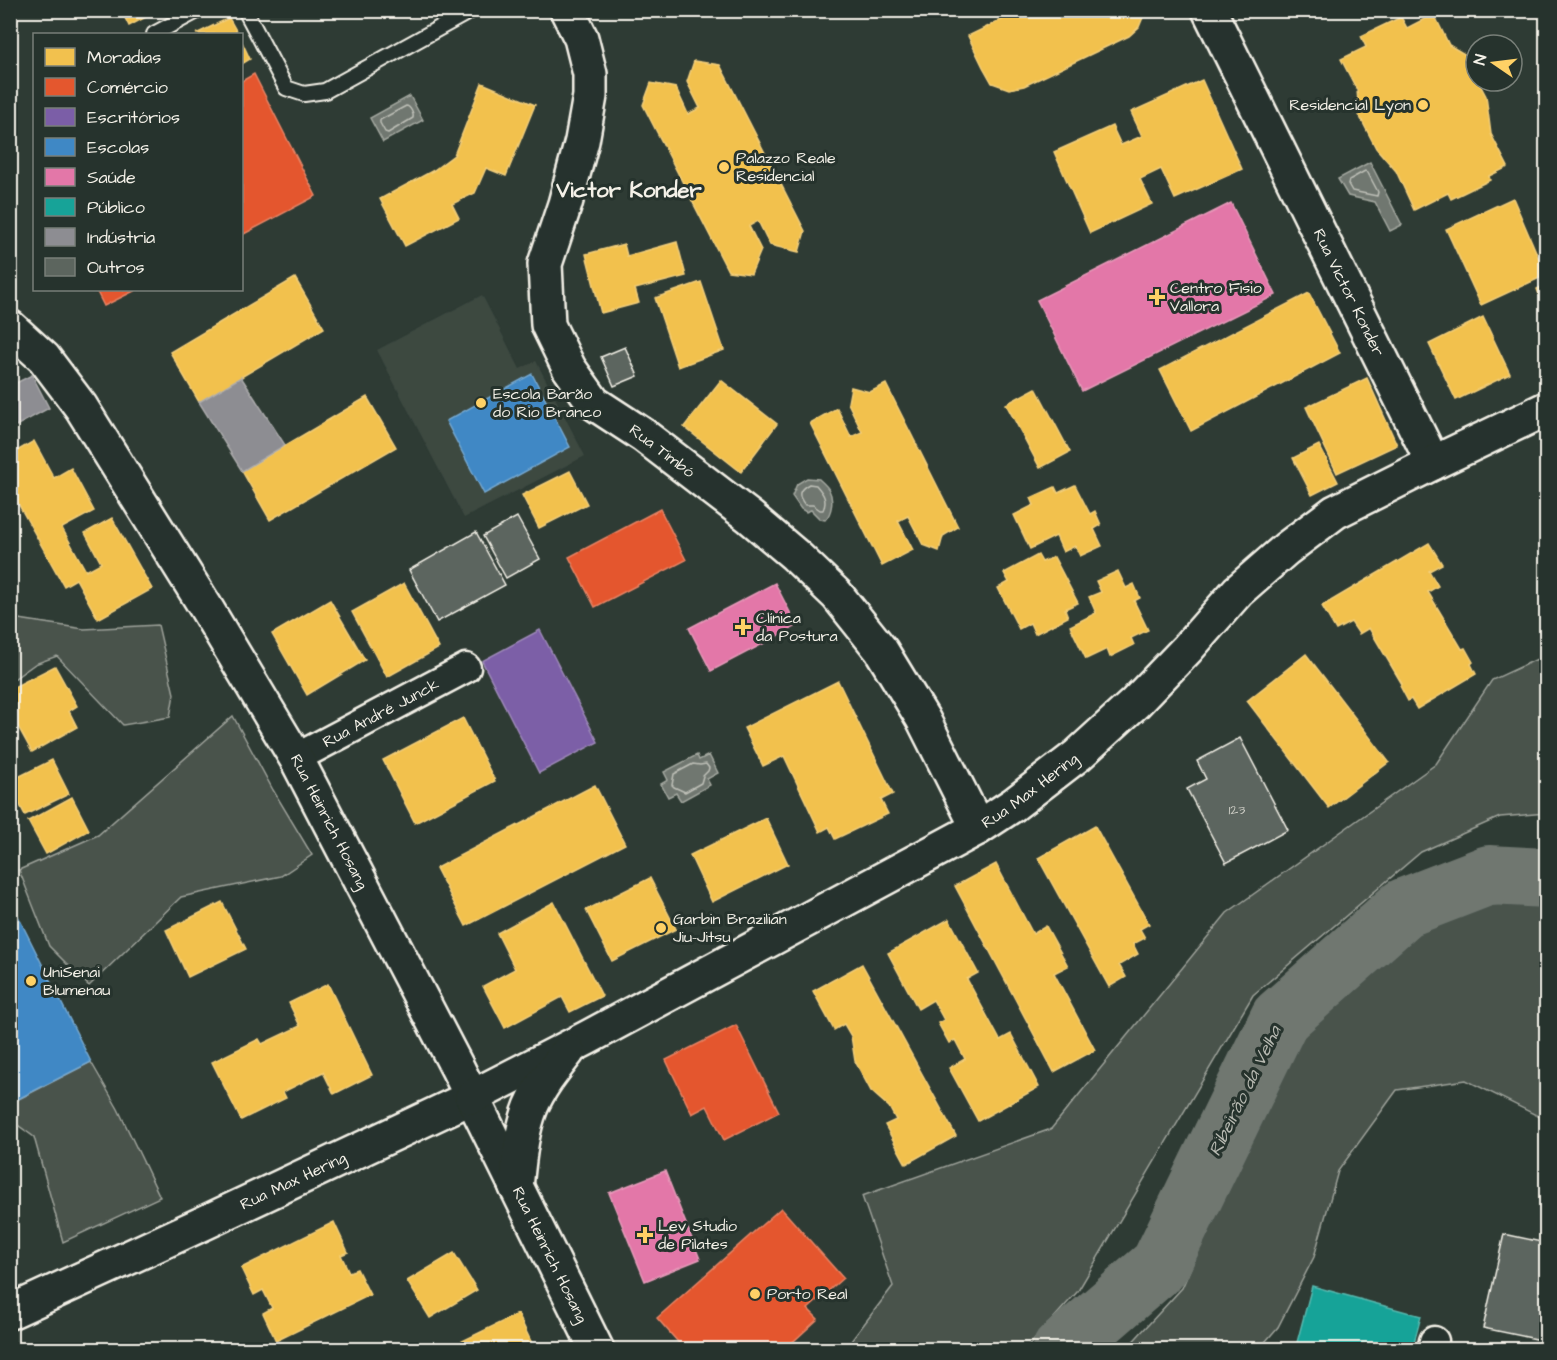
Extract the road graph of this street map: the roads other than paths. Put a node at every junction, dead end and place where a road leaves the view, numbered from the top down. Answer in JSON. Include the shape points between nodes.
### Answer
{"nodes":[{"id":1,"x":199,"y":10,"type":"edge"},
{"id":2,"x":245,"y":10,"type":"edge"},
{"id":3,"x":472,"y":10,"type":"edge"},
{"id":4,"x":567,"y":10,"type":"edge"},
{"id":5,"x":1209,"y":10,"type":"edge"},
{"id":6,"x":156,"y":33,"type":"edge"},
{"id":7,"x":10,"y":327,"type":"edge"},
{"id":8,"x":1546,"y":409,"type":"edge"},
{"id":9,"x":1433,"y":462,"type":"junction"},
{"id":10,"x":466,"y":668,"type":"dead end"},
{"id":11,"x":296,"y":758,"type":"junction"},
{"id":12,"x":978,"y":828,"type":"junction"},
{"id":13,"x":572,"y":1045,"type":"junction"},
{"id":14,"x":472,"y":1097,"type":"junction"},
{"id":15,"x":516,"y":1186,"type":"junction"},
{"id":16,"x":10,"y":1312,"type":"edge"},
{"id":17,"x":597,"y":1350,"type":"edge"}],
"edges":[{"from":1,"to":6,"type":"lane"},
{"from":2,"to":3,"type":"lane","via":[[286,88],[304,94],[325,91]]},
{"from":4,"to":12,"type":"main road","name":"Rua Timbó","via":[[581,38],[590,75],[582,141],[545,264],[548,325],[568,368],[594,402],[750,517],[837,595],[881,650],[923,719]]},
{"from":5,"to":9,"type":"main road","name":"Rua Victor Konder"},
{"from":7,"to":11,"type":"main road","name":"Rua Heinrich Hosang","via":[[44,358],[81,407]]},
{"from":8,"to":9,"type":"main road"},
{"from":9,"to":12,"type":"main road","name":"Rua Max Hering","via":[[1335,512],[1286,549],[1238,591],[1135,703],[1078,755]]},
{"from":10,"to":11,"type":"street","name":"Rua André Junck"},
{"from":11,"to":14,"type":"main road","name":"Rua Heinrich Hosang"},
{"from":12,"to":13,"type":"main road","name":"Rua Max Hering"},
{"from":13,"to":14,"type":"main road","name":"Rua Max Hering"},
{"from":13,"to":15,"type":"main road","name":"Rua Max Hering","via":[[531,1108]]},
{"from":14,"to":15,"type":"main road","name":"Rua Heinrich Hosang"},
{"from":14,"to":16,"type":"main road","name":"Rua Max Hering"},
{"from":15,"to":17,"type":"main road","name":"Rua Heinrich Hosang"}]}
